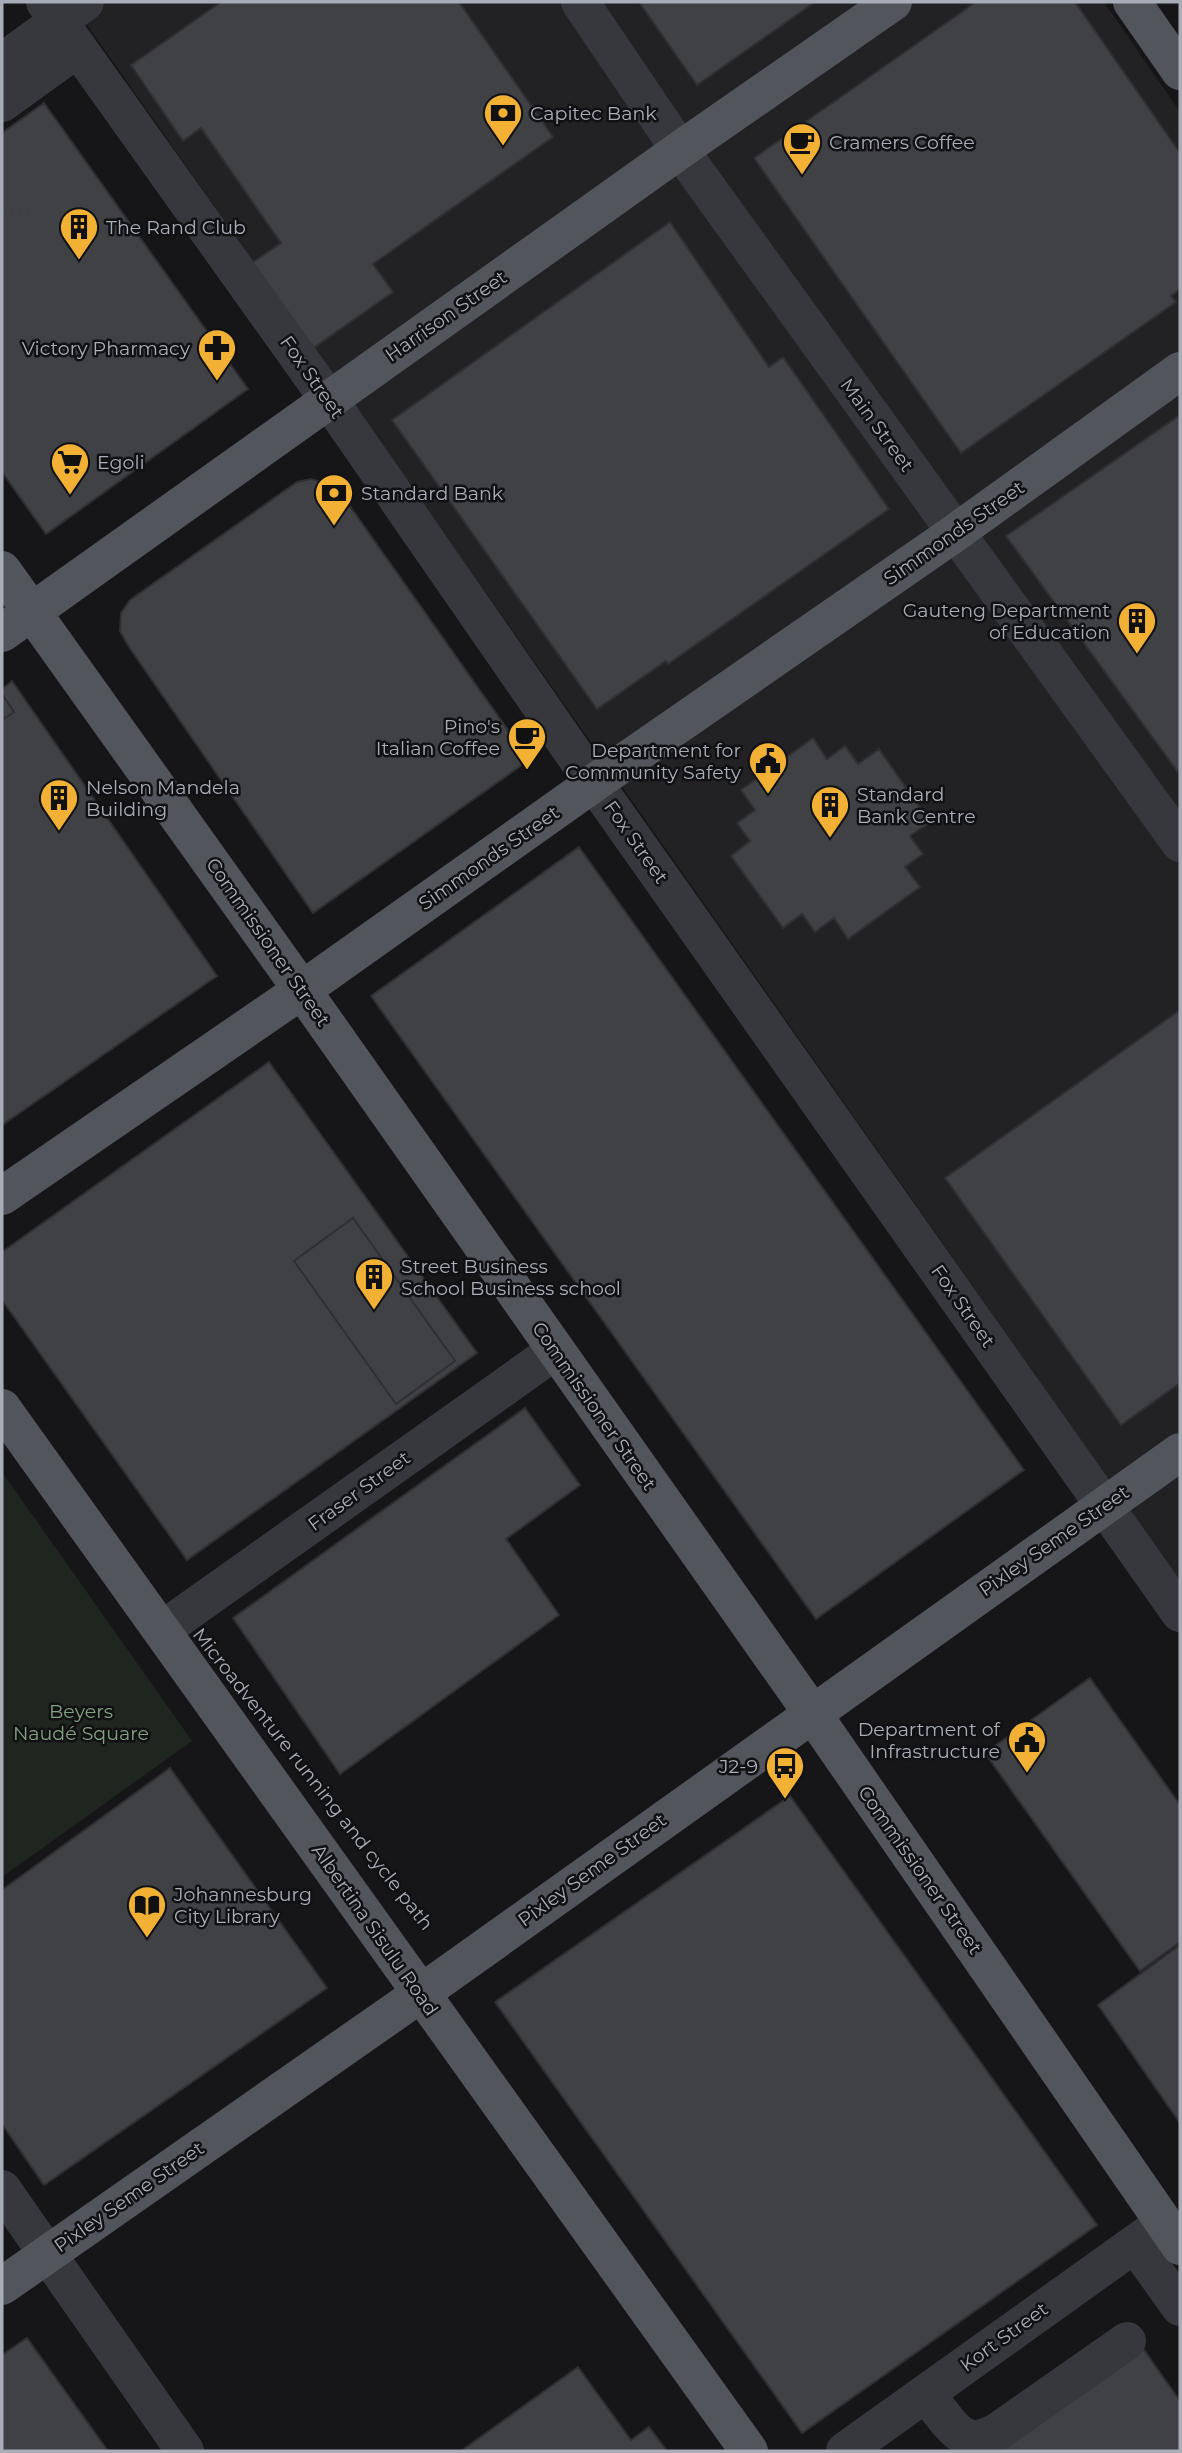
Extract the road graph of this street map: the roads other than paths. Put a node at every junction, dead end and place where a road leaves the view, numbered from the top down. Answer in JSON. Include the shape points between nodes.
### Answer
{"nodes":[{"id":1,"x":580,"y":2,"type":"edge"},
{"id":2,"x":893,"y":2,"type":"edge"},
{"id":3,"x":1132,"y":2,"type":"edge"},
{"id":4,"x":67,"y":18,"type":"edge"},
{"id":5,"x":2,"y":62,"type":"edge"},
{"id":6,"x":1180,"y":71,"type":"edge"},
{"id":7,"x":2,"y":103,"type":"edge"},
{"id":8,"x":680,"y":150,"type":"junction"},
{"id":9,"x":1180,"y":371,"type":"edge"},
{"id":10,"x":329,"y":400,"type":"junction"},
{"id":11,"x":955,"y":533,"type":"junction"},
{"id":12,"x":2,"y":570,"type":"edge"},
{"id":13,"x":17,"y":623,"type":"edge"},
{"id":14,"x":594,"y":783,"type":"junction"},
{"id":15,"x":1180,"y":843,"type":"edge"},
{"id":16,"x":302,"y":990,"type":"junction"},
{"id":17,"x":2,"y":1196,"type":"edge"},
{"id":18,"x":555,"y":1351,"type":"junction"},
{"id":19,"x":2,"y":1408,"type":"edge"},
{"id":20,"x":1180,"y":1452,"type":"edge"},
{"id":21,"x":1104,"y":1506,"type":"junction"},
{"id":22,"x":1180,"y":1613,"type":"edge"},
{"id":23,"x":162,"y":1630,"type":"junction"},
{"id":24,"x":812,"y":1713,"type":"junction"},
{"id":25,"x":420,"y":1994,"type":"junction"},
{"id":26,"x":2,"y":2189,"type":"edge"},
{"id":27,"x":1160,"y":2238,"type":"edge"},
{"id":28,"x":47,"y":2254,"type":"junction"},
{"id":29,"x":2,"y":2286,"type":"edge"},
{"id":30,"x":1180,"y":2307,"type":"edge"},
{"id":31,"x":1127,"y":2341,"type":"dead end"},
{"id":32,"x":926,"y":2393,"type":"junction"},
{"id":33,"x":185,"y":2451,"type":"edge"},
{"id":34,"x":748,"y":2451,"type":"edge"},
{"id":35,"x":845,"y":2451,"type":"edge"}],
"edges":[{"from":1,"to":8,"type":"street","name":"Main Street"},
{"from":2,"to":8,"type":"main road","name":"Harrison Street"},
{"from":3,"to":6,"type":"main road"},
{"from":4,"to":5,"type":"street"},
{"from":4,"to":7,"type":"street"},
{"from":4,"to":10,"type":"street","name":"Fox Street"},
{"from":8,"to":10,"type":"main road","name":"Harrison Street"},
{"from":8,"to":11,"type":"street","name":"Main Street"},
{"from":9,"to":11,"type":"main road","name":"Simmonds Street"},
{"from":10,"to":13,"type":"main road","name":"Harrison Street"},
{"from":10,"to":14,"type":"street","name":"Fox Street"},
{"from":11,"to":14,"type":"main road","name":"Simmonds Street"},
{"from":11,"to":15,"type":"street","name":"Main Street"},
{"from":12,"to":13,"type":"main road","name":"Commissioner Street"},
{"from":13,"to":16,"type":"main road","name":"Commissioner Street"},
{"from":14,"to":16,"type":"main road","name":"Simmonds Street"},
{"from":14,"to":21,"type":"street","name":"Fox Street"},
{"from":16,"to":17,"type":"main road","name":"Simmonds Street"},
{"from":16,"to":18,"type":"main road","name":"Commissioner Street"},
{"from":18,"to":23,"type":"street","name":"Fraser Street"},
{"from":18,"to":24,"type":"main road","name":"Commissioner Street"},
{"from":19,"to":23,"type":"main road","name":"Albertina Sisulu Road"},
{"from":20,"to":21,"type":"main road","name":"Pixley Seme Street"},
{"from":21,"to":22,"type":"street","name":"Fox Street"},
{"from":21,"to":24,"type":"main road","name":"Pixley Seme Street"},
{"from":23,"to":25,"type":"main road","name":"Albertina Sisulu Road"},
{"from":24,"to":25,"type":"main road","name":"Pixley Seme Street"},
{"from":24,"to":27,"type":"main road","name":"Commissioner Street"},
{"from":25,"to":28,"type":"main road","name":"Pixley Seme Street"},
{"from":25,"to":34,"type":"main road","name":"Albertina Sisulu Road"},
{"from":26,"to":28,"type":"street"},
{"from":27,"to":30,"type":"street"},
{"from":27,"to":32,"type":"street","name":"Kort Street"},
{"from":28,"to":29,"type":"main road","name":"Pixley Seme Street"},
{"from":28,"to":33,"type":"street"},
{"from":31,"to":32,"type":"street","via":[[982,2438],[969,2439],[959,2432]]},
{"from":32,"to":35,"type":"street","name":"Kort Street"}]}
